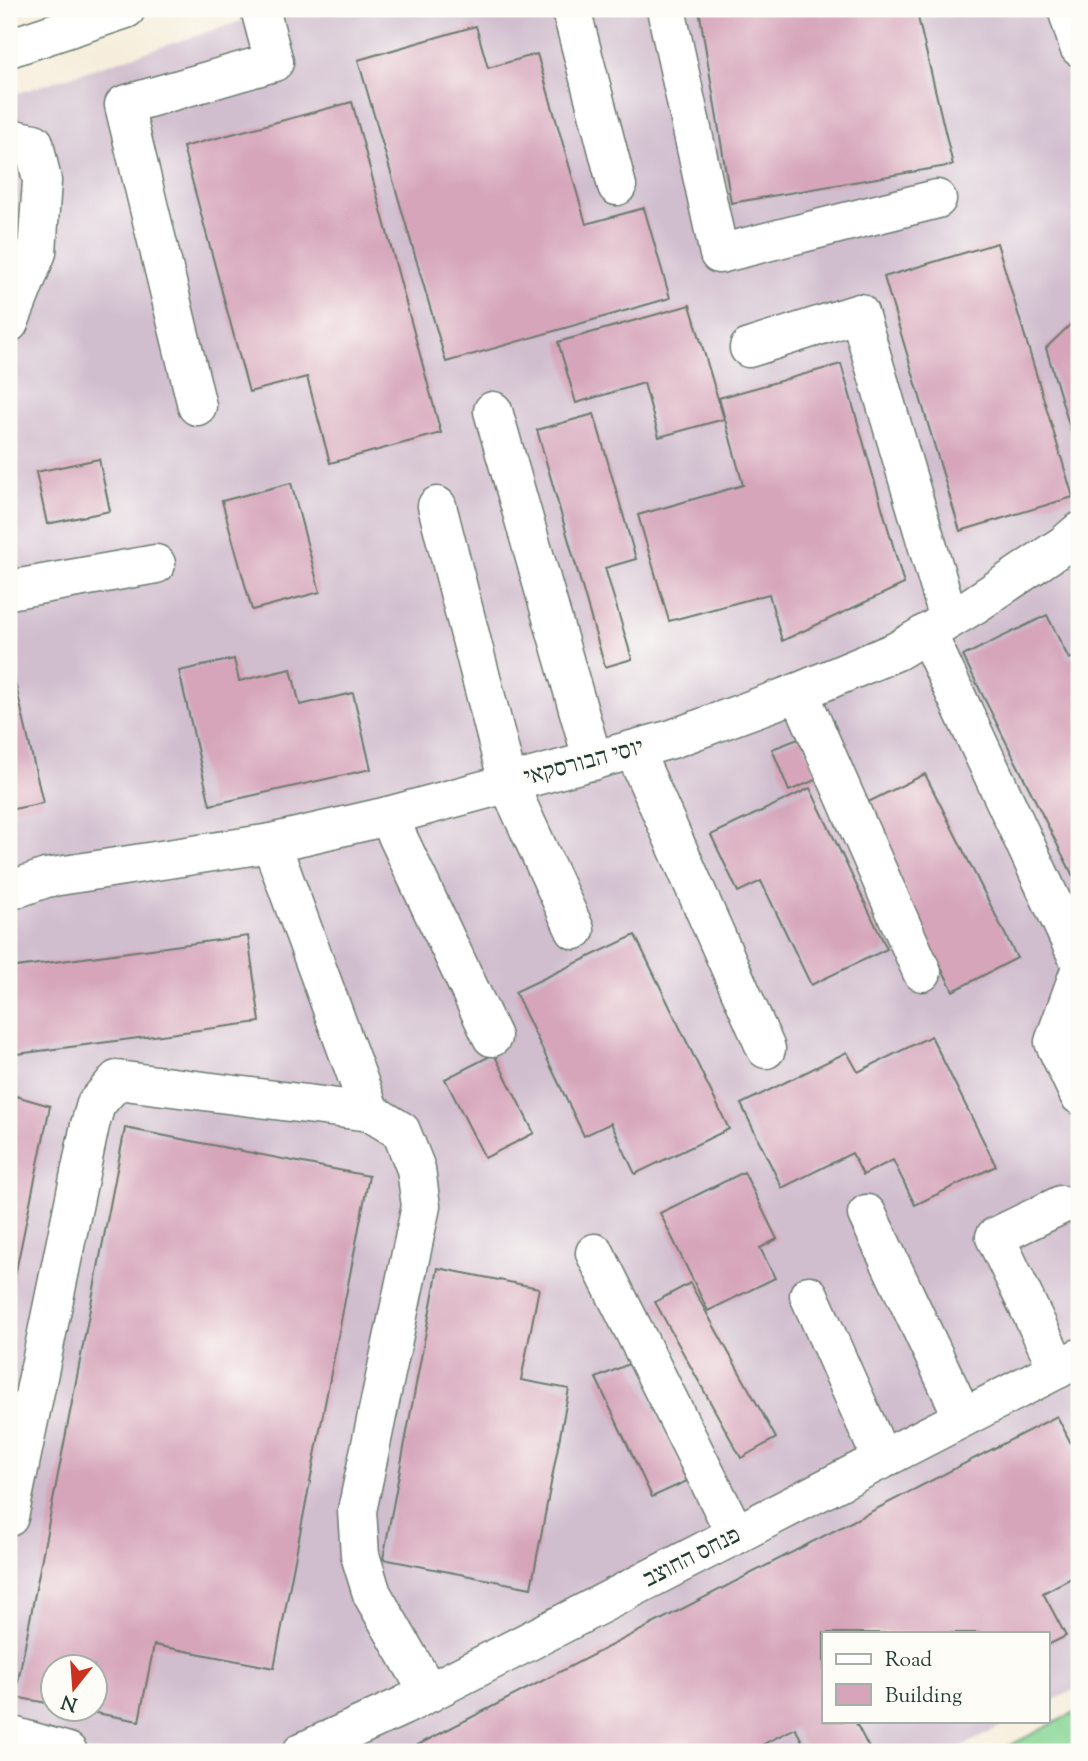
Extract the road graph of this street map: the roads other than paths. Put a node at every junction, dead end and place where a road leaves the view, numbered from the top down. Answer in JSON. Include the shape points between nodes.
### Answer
{"nodes":[{"id":1,"x":126,"y":9,"type":"edge"},
{"id":2,"x":260,"y":9,"type":"edge"},
{"id":3,"x":571,"y":9,"type":"edge"},
{"id":4,"x":666,"y":9,"type":"edge"},
{"id":5,"x":1067,"y":9,"type":"edge"},
{"id":6,"x":1079,"y":47,"type":"edge"},
{"id":7,"x":9,"y":48,"type":"edge"},
{"id":8,"x":9,"y":138,"type":"edge"},
{"id":9,"x":617,"y":187,"type":"dead end"},
{"id":10,"x":937,"y":199,"type":"dead end"},
{"id":11,"x":9,"y":323,"type":"edge"},
{"id":12,"x":749,"y":348,"type":"dead end"},
{"id":13,"x":197,"y":406,"type":"dead end"},
{"id":14,"x":493,"y":411,"type":"dead end"},
{"id":15,"x":437,"y":506,"type":"dead end"},
{"id":16,"x":1079,"y":532,"type":"edge"},
{"id":17,"x":156,"y":564,"type":"dead end"},
{"id":18,"x":9,"y":590,"type":"edge"},
{"id":19,"x":938,"y":626,"type":"junction"},
{"id":20,"x":799,"y":692,"type":"junction"},
{"id":21,"x":634,"y":750,"type":"junction"},
{"id":22,"x":593,"y":761,"type":"junction"},
{"id":23,"x":508,"y":783,"type":"junction"},
{"id":24,"x":388,"y":816,"type":"junction"},
{"id":25,"x":271,"y":843,"type":"junction"},
{"id":26,"x":27,"y":876,"type":"edge"},
{"id":27,"x":9,"y":891,"type":"edge"},
{"id":28,"x":575,"y":930,"type":"dead end"},
{"id":29,"x":1079,"y":960,"type":"edge"},
{"id":30,"x":922,"y":972,"type":"dead end"},
{"id":31,"x":1079,"y":973,"type":"edge"},
{"id":32,"x":492,"y":1037,"type":"dead end"},
{"id":33,"x":766,"y":1049,"type":"dead end"},
{"id":34,"x":1079,"y":1095,"type":"edge"},
{"id":35,"x":370,"y":1112,"type":"junction"},
{"id":36,"x":1061,"y":1205,"type":"dead end"},
{"id":37,"x":867,"y":1214,"type":"dead end"},
{"id":38,"x":595,"y":1253,"type":"dead end"},
{"id":39,"x":809,"y":1295,"type":"dead end"},
{"id":40,"x":1068,"y":1363,"type":"edge"},
{"id":41,"x":963,"y":1418,"type":"junction"},
{"id":42,"x":882,"y":1460,"type":"junction"},
{"id":43,"x":9,"y":1517,"type":"edge"},
{"id":44,"x":736,"y":1535,"type":"junction"},
{"id":45,"x":429,"y":1693,"type":"junction"},
{"id":46,"x":9,"y":1735,"type":"edge"},
{"id":47,"x":68,"y":1752,"type":"edge"},
{"id":48,"x":302,"y":1752,"type":"edge"}],
"edges":[{"from":1,"to":7,"type":"main road"},
{"from":2,"to":13,"type":"main road","via":[[274,62],[124,105]]},
{"from":3,"to":9,"type":"main road"},
{"from":4,"to":10,"type":"main road","via":[[719,254]]},
{"from":5,"to":6,"type":"main road"},
{"from":8,"to":11,"type":"main road","via":[[34,143],[42,181],[37,252]]},
{"from":12,"to":19,"type":"main road","via":[[859,313]]},
{"from":14,"to":22,"type":"main road"},
{"from":15,"to":23,"type":"main road"},
{"from":16,"to":19,"type":"main road","name":"יוסי הבורסקאי"},
{"from":17,"to":18,"type":"main road"},
{"from":19,"to":20,"type":"main road","name":"יוסי הבורסקאי","via":[[897,651]]},
{"from":19,"to":29,"type":"main road"},
{"from":20,"to":21,"type":"main road","name":"יוסי הבורסקאי"},
{"from":20,"to":30,"type":"main road"},
{"from":21,"to":22,"type":"main road","name":"יוסי הבורסקאי"},
{"from":21,"to":33,"type":"main road"},
{"from":22,"to":23,"type":"main road","name":"יוסי הבורסקאי"},
{"from":23,"to":24,"type":"main road","name":"יוסי הבורסקאי"},
{"from":23,"to":28,"type":"main road"},
{"from":24,"to":25,"type":"main road","name":"יוסי הבורסקאי"},
{"from":24,"to":32,"type":"main road"},
{"from":25,"to":26,"type":"main road","name":"יוסי הבורסקאי"},
{"from":25,"to":35,"type":"main road"},
{"from":26,"to":27,"type":"main road","name":"יוסי הבורסקאי"},
{"from":31,"to":34,"type":"main road","via":[[1054,1042]]},
{"from":35,"to":43,"type":"main road","via":[[117,1080],[96,1104],[90,1125]]},
{"from":35,"to":45,"type":"main road","via":[[401,1131],[416,1169],[421,1206],[357,1511],[360,1555],[372,1594]]},
{"from":36,"to":40,"type":"main road","via":[[995,1237]]},
{"from":37,"to":41,"type":"main road"},
{"from":38,"to":44,"type":"main road"},
{"from":39,"to":42,"type":"main road"},
{"from":40,"to":41,"type":"main road","name":"פנחס החוצב"},
{"from":41,"to":42,"type":"main road","name":"פנחס החוצב"},
{"from":42,"to":44,"type":"main road","name":"פנחס החוצב"},
{"from":44,"to":45,"type":"main road","name":"פנחס החוצב"},
{"from":45,"to":48,"type":"main road","name":"פנחס החוצב"},
{"from":46,"to":47,"type":"main road"}]}
